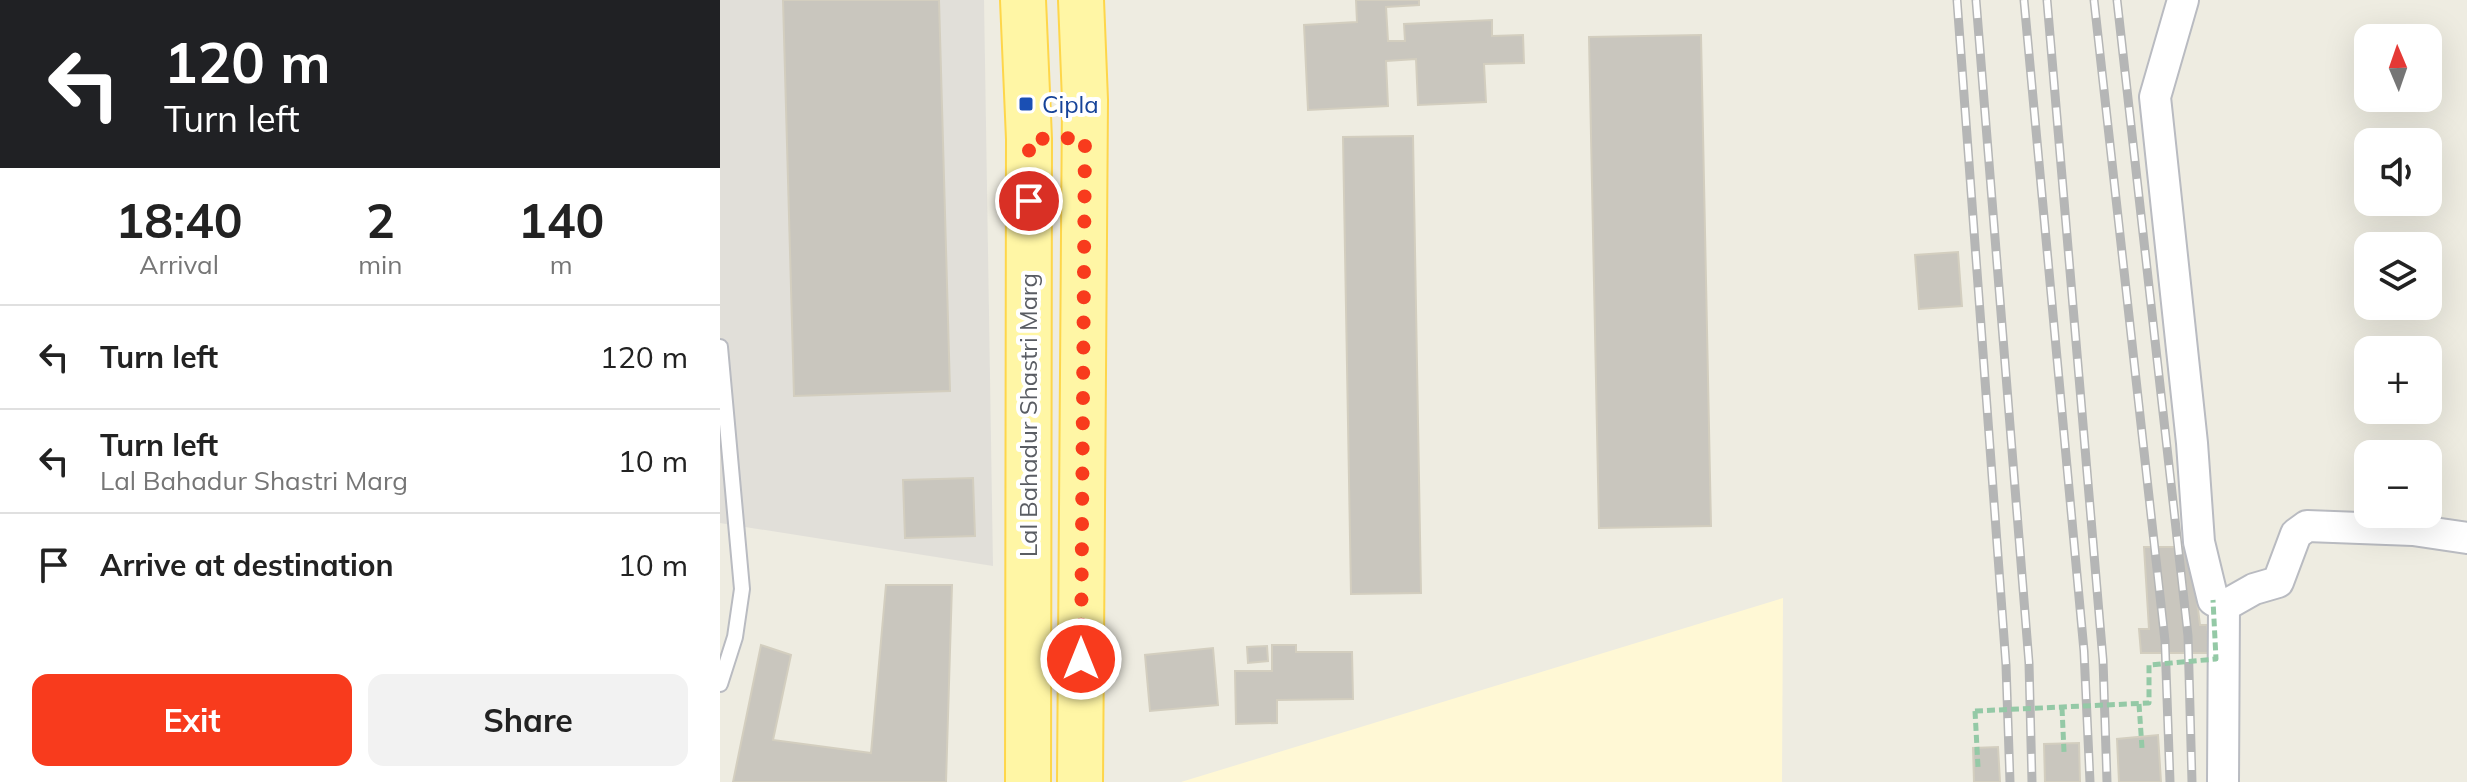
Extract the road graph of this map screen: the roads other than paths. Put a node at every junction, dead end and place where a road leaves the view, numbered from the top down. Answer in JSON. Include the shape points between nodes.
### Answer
{"nodes":[{"id":1,"x":1023,"y":0,"type":"edge"},
{"id":2,"x":1081,"y":0,"type":"edge"},
{"id":3,"x":2183,"y":0,"type":"edge"},
{"id":4,"x":1085,"y":138,"type":"junction"},
{"id":5,"x":1029,"y":139,"type":"junction"},
{"id":6,"x":720,"y":347,"type":"edge"},
{"id":7,"x":2467,"y":538,"type":"edge"},
{"id":8,"x":2218,"y":603,"type":"junction"},
{"id":9,"x":720,"y":684,"type":"edge"},
{"id":10,"x":1028,"y":782,"type":"edge"},
{"id":11,"x":1080,"y":782,"type":"edge"},
{"id":12,"x":2223,"y":782,"type":"edge"}],
"edges":[{"from":1,"to":5,"type":"main road","name":"Lal Bahadur Shastri Marg"},
{"from":2,"to":4,"type":"main road"},
{"from":3,"to":8,"type":"street","via":[[2155,97],[2199,542]]},
{"from":4,"to":5,"type":"main road"},
{"from":4,"to":11,"type":"main road"},
{"from":5,"to":10,"type":"main road","name":"Lal Bahadur Shastri Marg"},
{"from":6,"to":9,"type":"lane","via":[[742,589],[735,637]]},
{"from":7,"to":8,"type":"street","via":[[2307,526],[2296,534],[2278,582]]},
{"from":8,"to":12,"type":"street"}]}
